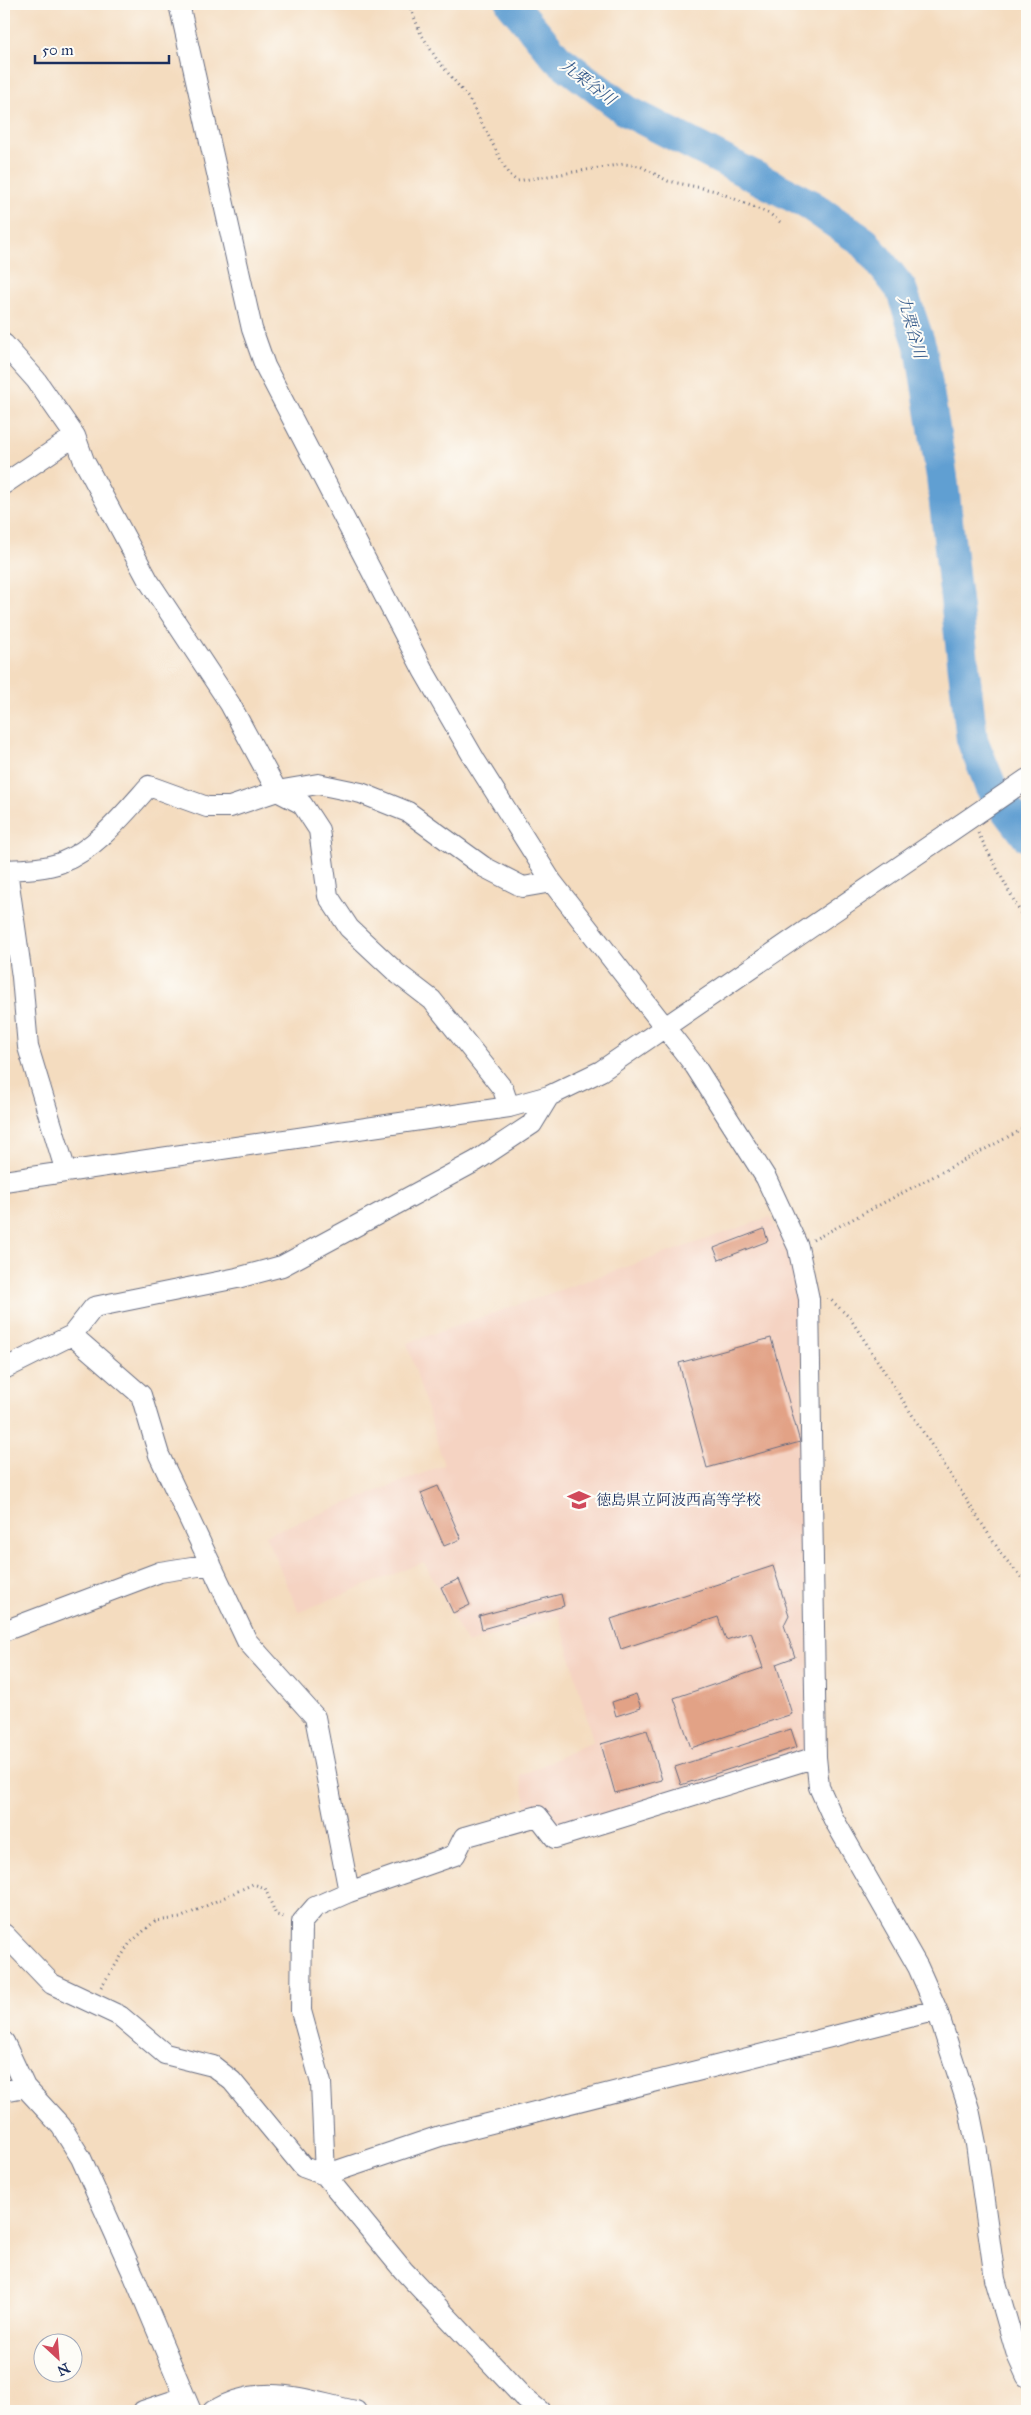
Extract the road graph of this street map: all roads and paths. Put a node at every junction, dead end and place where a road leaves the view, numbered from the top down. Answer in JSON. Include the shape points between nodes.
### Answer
{"nodes":[{"id":1,"x":179,"y":4,"type":"edge"},
{"id":2,"x":409,"y":4,"type":"edge"},
{"id":3,"x":780,"y":222,"type":"dead end"},
{"id":4,"x":4,"y":344,"type":"edge"},
{"id":5,"x":75,"y":436,"type":"junction"},
{"id":6,"x":4,"y":484,"type":"edge"},
{"id":7,"x":1023,"y":781,"type":"edge"},
{"id":8,"x":277,"y":791,"type":"junction"},
{"id":9,"x":973,"y":816,"type":"junction"},
{"id":10,"x":5,"y":868,"type":"edge"},
{"id":11,"x":552,"y":882,"type":"junction"},
{"id":12,"x":1027,"y":925,"type":"edge"},
{"id":13,"x":665,"y":1028,"type":"junction"},
{"id":14,"x":549,"y":1096,"type":"junction"},
{"id":15,"x":509,"y":1107,"type":"junction"},
{"id":16,"x":1027,"y":1127,"type":"edge"},
{"id":17,"x":66,"y":1172,"type":"junction"},
{"id":18,"x":4,"y":1181,"type":"edge"},
{"id":19,"x":798,"y":1248,"type":"junction"},
{"id":20,"x":809,"y":1299,"type":"junction"},
{"id":21,"x":72,"y":1334,"type":"junction"},
{"id":22,"x":4,"y":1369,"type":"edge"},
{"id":23,"x":211,"y":1564,"type":"junction"},
{"id":24,"x":1027,"y":1584,"type":"edge"},
{"id":25,"x":4,"y":1631,"type":"edge"},
{"id":26,"x":816,"y":1757,"type":"junction"},
{"id":27,"x":350,"y":1892,"type":"junction"},
{"id":28,"x":302,"y":1922,"type":"junction"},
{"id":29,"x":4,"y":1934,"type":"edge"},
{"id":30,"x":91,"y":2002,"type":"junction"},
{"id":31,"x":937,"y":2010,"type":"junction"},
{"id":32,"x":4,"y":2042,"type":"edge"},
{"id":33,"x":25,"y":2087,"type":"junction"},
{"id":34,"x":4,"y":2091,"type":"edge"},
{"id":35,"x":325,"y":2175,"type":"junction"},
{"id":36,"x":1027,"y":2376,"type":"edge"},
{"id":37,"x":188,"y":2404,"type":"edge"},
{"id":38,"x":143,"y":2411,"type":"edge"},
{"id":39,"x":213,"y":2411,"type":"edge"},
{"id":40,"x":356,"y":2411,"type":"edge"},
{"id":41,"x":540,"y":2411,"type":"edge"}],
"edges":[{"from":1,"to":11,"type":"street","via":[[252,329],[265,366],[423,670],[474,760]]},
{"from":2,"to":3,"type":"path","via":[[420,32],[469,100],[509,175],[517,181],[624,164],[640,166],[668,181],[716,192],[770,214]]},
{"from":4,"to":5,"type":"street","via":[[36,380]]},
{"from":5,"to":6,"type":"street"},
{"from":5,"to":8,"type":"street","via":[[84,461],[148,580],[230,704]]},
{"from":7,"to":9,"type":"street"},
{"from":8,"to":10,"type":"street","via":[[230,807],[207,807],[150,786],[101,838],[60,863],[28,869]]},
{"from":8,"to":11,"type":"street","via":[[318,784],[360,793],[408,812],[484,866],[523,887]]},
{"from":8,"to":15,"type":"street","via":[[302,804],[319,830],[328,896],[349,928],[432,1000],[503,1089]]},
{"from":9,"to":12,"type":"path"},
{"from":9,"to":13,"type":"street"},
{"from":10,"to":17,"type":"street","via":[[22,977],[28,1047]]},
{"from":11,"to":13,"type":"street"},
{"from":13,"to":14,"type":"street","via":[[601,1070]]},
{"from":13,"to":19,"type":"street","via":[[695,1066],[766,1178]]},
{"from":14,"to":15,"type":"street"},
{"from":14,"to":21,"type":"street","via":[[532,1124],[476,1161],[282,1266],[94,1307]]},
{"from":15,"to":17,"type":"street"},
{"from":16,"to":19,"type":"path"},
{"from":17,"to":18,"type":"street"},
{"from":19,"to":20,"type":"street"},
{"from":20,"to":24,"type":"path","via":[[831,1300],[850,1318],[1002,1554]]},
{"from":20,"to":26,"type":"street"},
{"from":21,"to":22,"type":"street"},
{"from":21,"to":23,"type":"street","via":[[141,1395],[159,1455]]},
{"from":23,"to":25,"type":"street","via":[[160,1572]]},
{"from":23,"to":27,"type":"street","via":[[247,1641],[315,1717]]},
{"from":26,"to":27,"type":"street","via":[[555,1838],[538,1816],[464,1837],[455,1855]]},
{"from":26,"to":31,"type":"street","via":[[819,1787],[833,1818],[914,1959]]},
{"from":27,"to":28,"type":"street","via":[[315,1907]]},
{"from":28,"to":30,"type":"path","via":[[276,1915],[265,1888],[253,1884],[180,1918],[155,1921],[130,1943]]},
{"from":28,"to":35,"type":"street","via":[[301,2011],[321,2083]]},
{"from":29,"to":30,"type":"street","via":[[52,1984]]},
{"from":30,"to":35,"type":"street","via":[[120,2016],[166,2054],[213,2066],[232,2081],[304,2167]]},
{"from":31,"to":35,"type":"street","via":[[440,2136]]},
{"from":31,"to":36,"type":"street","via":[[969,2108],[995,2279],[1017,2354]]},
{"from":32,"to":33,"type":"street"},
{"from":33,"to":34,"type":"street"},
{"from":33,"to":37,"type":"street","via":[[61,2126],[81,2158]]},
{"from":35,"to":41,"type":"street","via":[[403,2270]]},
{"from":37,"to":38,"type":"street"},
{"from":39,"to":40,"type":"street","via":[[250,2396],[277,2393]]}]}
